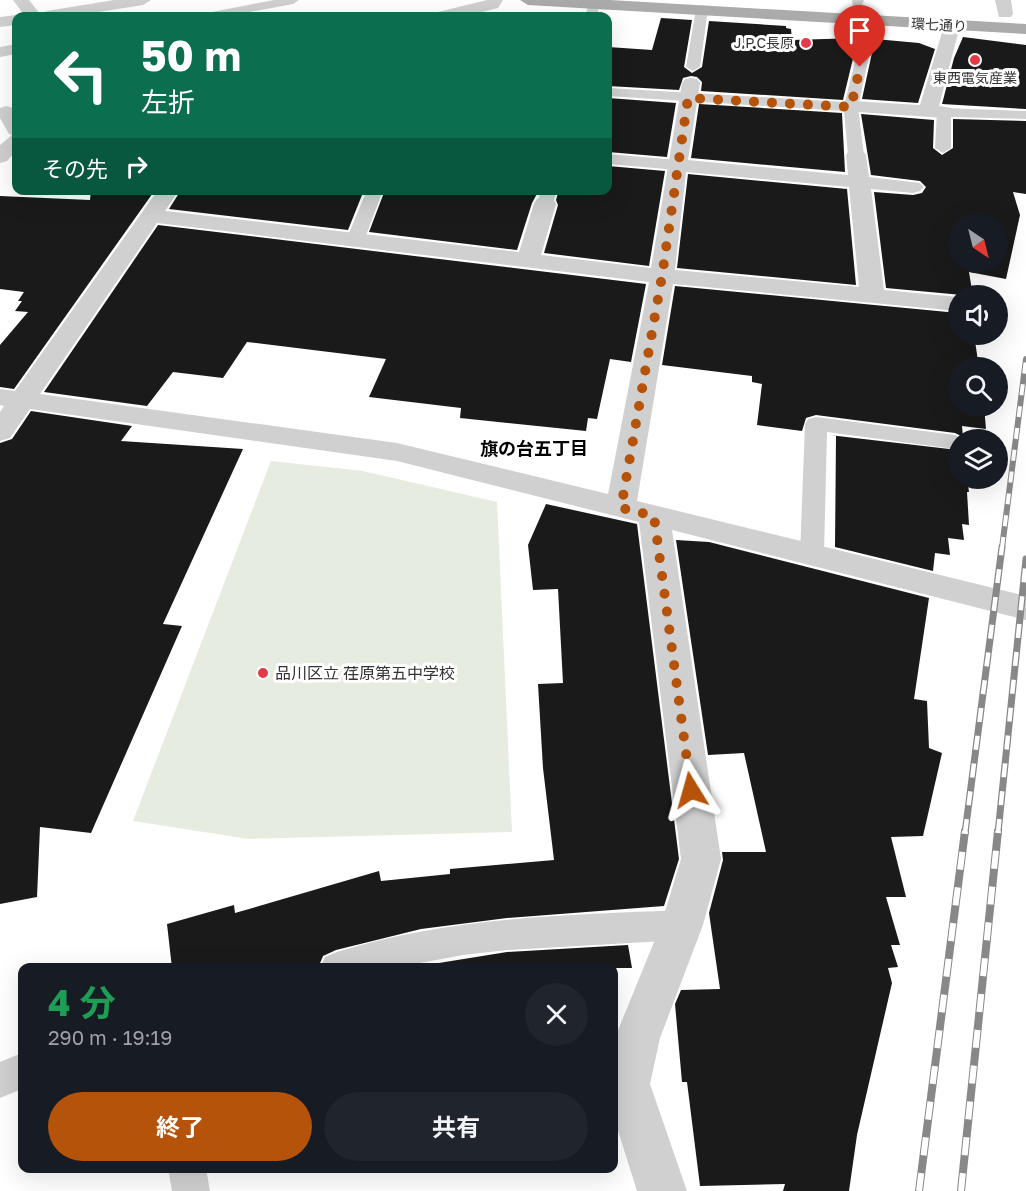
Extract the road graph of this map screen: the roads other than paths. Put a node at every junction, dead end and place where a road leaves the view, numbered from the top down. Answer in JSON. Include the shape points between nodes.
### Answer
{"nodes":[{"id":1,"x":143,"y":0,"type":"edge"},
{"id":2,"x":293,"y":0,"type":"edge"},
{"id":3,"x":495,"y":0,"type":"edge"},
{"id":4,"x":528,"y":0,"type":"edge"},
{"id":5,"x":761,"y":0,"type":"edge"},
{"id":6,"x":858,"y":3,"type":"edge"},
{"id":7,"x":1004,"y":7,"type":"edge"},
{"id":8,"x":702,"y":9,"type":"junction"},
{"id":9,"x":592,"y":10,"type":"edge"},
{"id":10,"x":71,"y":12,"type":"edge"},
{"id":11,"x":254,"y":12,"type":"edge"},
{"id":12,"x":459,"y":12,"type":"edge"},
{"id":13,"x":1026,"y":14,"type":"edge"},
{"id":14,"x":871,"y":20,"type":"junction"},
{"id":15,"x":952,"y":26,"type":"junction"},
{"id":16,"x":1026,"y":30,"type":"edge"},
{"id":17,"x":691,"y":82,"type":"junction"},
{"id":18,"x":612,"y":92,"type":"edge"},
{"id":19,"x":851,"y":107,"type":"junction"},
{"id":20,"x":936,"y":112,"type":"junction"},
{"id":21,"x":1026,"y":116,"type":"edge"},
{"id":22,"x":12,"y":144,"type":"edge"},
{"id":23,"x":943,"y":147,"type":"dead end"},
{"id":24,"x":856,"y":156,"type":"joint"},
{"id":25,"x":0,"y":157,"type":"edge"},
{"id":26,"x":612,"y":159,"type":"edge"},
{"id":27,"x":677,"y":165,"type":"junction"},
{"id":28,"x":861,"y":182,"type":"junction"},
{"id":29,"x":913,"y":187,"type":"dead end"},
{"id":30,"x":166,"y":195,"type":"edge"},
{"id":31,"x":373,"y":195,"type":"edge"},
{"id":32,"x":547,"y":197,"type":"edge"},
{"id":33,"x":152,"y":216,"type":"junction"},
{"id":34,"x":356,"y":238,"type":"junction"},
{"id":35,"x":528,"y":260,"type":"junction"},
{"id":36,"x":662,"y":276,"type":"junction"},
{"id":37,"x":873,"y":294,"type":"junction"},
{"id":38,"x":948,"y":303,"type":"edge"},
{"id":39,"x":11,"y":399,"type":"edge"},
{"id":40,"x":0,"y":432,"type":"edge"},
{"id":41,"x":948,"y":441,"type":"edge"},
{"id":42,"x":637,"y":512,"type":"junction"},
{"id":43,"x":812,"y":555,"type":"junction"},
{"id":44,"x":1026,"y":608,"type":"edge"},
{"id":45,"x":682,"y":925,"type":"junction"},
{"id":46,"x":350,"y":963,"type":"edge"},
{"id":47,"x":18,"y":1073,"type":"edge"},
{"id":48,"x":0,"y":1080,"type":"edge"},
{"id":49,"x":188,"y":1173,"type":"edge"},
{"id":50,"x":191,"y":1191,"type":"edge"},
{"id":51,"x":662,"y":1191,"type":"edge"}],
"edges":[{"from":1,"to":10,"type":"street"},
{"from":2,"to":11,"type":"lane"},
{"from":3,"to":12,"type":"street","via":[[492,5]]},
{"from":4,"to":9,"type":"main road","name":"環七通り"},
{"from":5,"to":6,"type":"main road","name":"環七通り"},
{"from":6,"to":7,"type":"main road","name":"環七通り"},
{"from":7,"to":13,"type":"main road","name":"環七通り"},
{"from":8,"to":9,"type":"main road","name":"環七通り"},
{"from":8,"to":14,"type":"main road","name":"環七通り"},
{"from":8,"to":17,"type":"lane"},
{"from":14,"to":15,"type":"main road","name":"環七通り"},
{"from":14,"to":19,"type":"lane"},
{"from":15,"to":16,"type":"main road","name":"環七通り"},
{"from":15,"to":20,"type":"street"},
{"from":17,"to":18,"type":"lane"},
{"from":17,"to":19,"type":"lane"},
{"from":17,"to":27,"type":"street"},
{"from":19,"to":20,"type":"street"},
{"from":19,"to":24,"type":"lane"},
{"from":20,"to":21,"type":"lane"},
{"from":20,"to":23,"type":"lane"},
{"from":22,"to":25,"type":"street"},
{"from":24,"to":28,"type":"street"},
{"from":26,"to":27,"type":"lane"},
{"from":27,"to":28,"type":"street"},
{"from":27,"to":36,"type":"street"},
{"from":28,"to":29,"type":"street"},
{"from":28,"to":37,"type":"street"},
{"from":30,"to":33,"type":"street"},
{"from":31,"to":34,"type":"lane"},
{"from":32,"to":35,"type":"street"},
{"from":33,"to":34,"type":"street"},
{"from":33,"to":39,"type":"street"},
{"from":34,"to":35,"type":"street"},
{"from":35,"to":36,"type":"street"},
{"from":36,"to":37,"type":"street"},
{"from":36,"to":42,"type":"street"},
{"from":37,"to":38,"type":"street"},
{"from":39,"to":40,"type":"street"},
{"from":39,"to":42,"type":"street","via":[[397,452]]},
{"from":41,"to":43,"type":"lane","via":[[816,423]]},
{"from":42,"to":43,"type":"street"},
{"from":42,"to":45,"type":"street","via":[[701,859]]},
{"from":43,"to":44,"type":"street"},
{"from":45,"to":46,"type":"lane","via":[[566,930],[441,942]]},
{"from":45,"to":51,"type":"street","via":[[637,1038],[626,1084]]},
{"from":47,"to":48,"type":"lane"},
{"from":49,"to":50,"type":"lane"}]}
